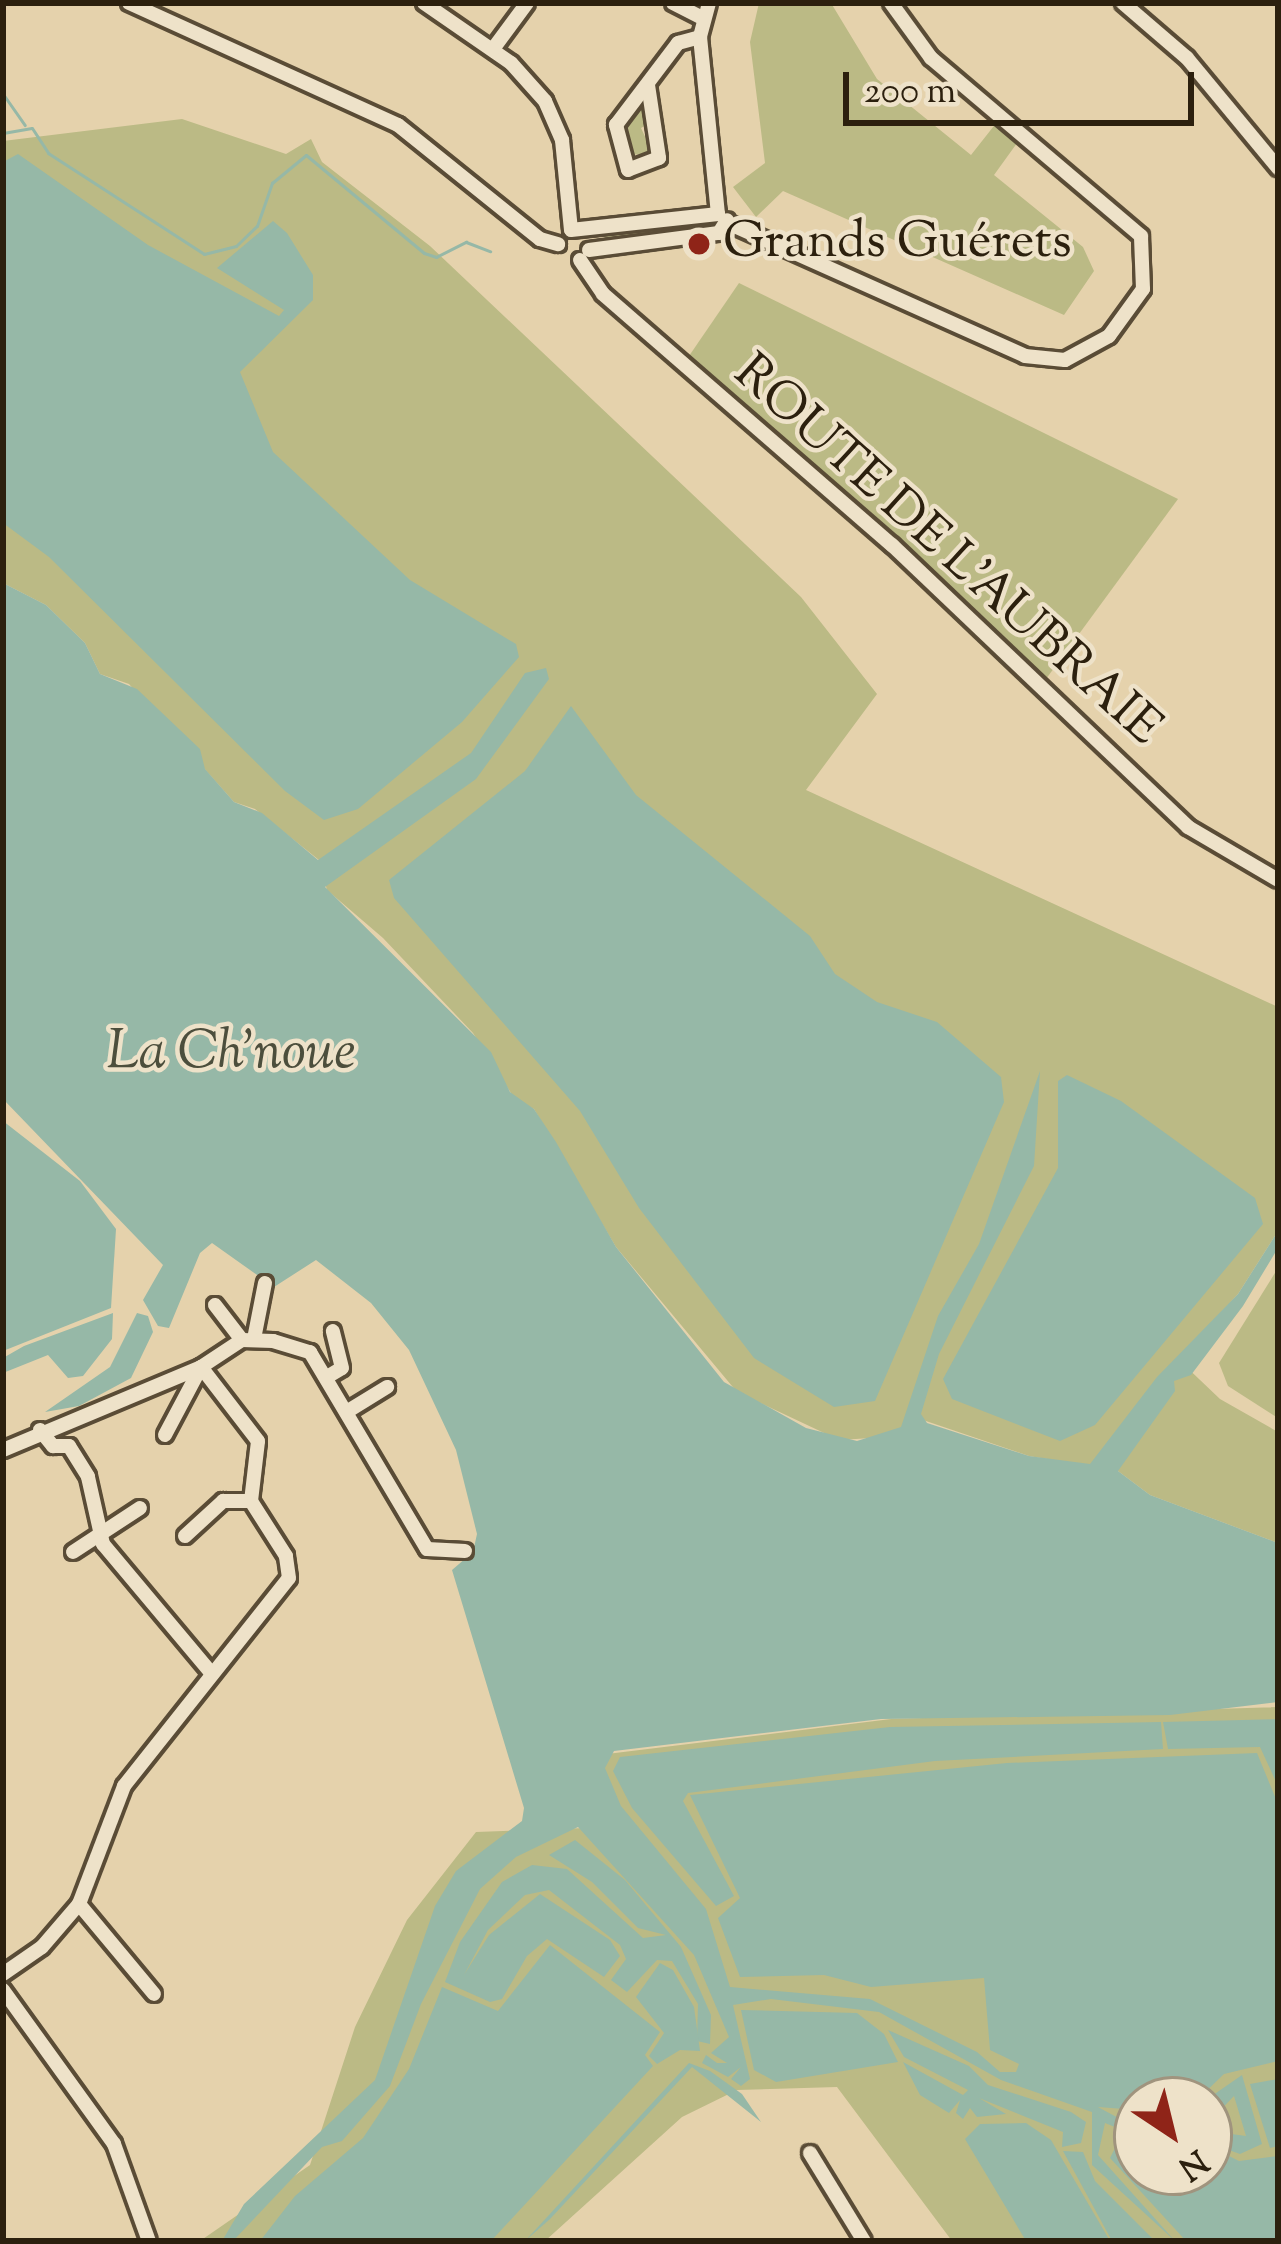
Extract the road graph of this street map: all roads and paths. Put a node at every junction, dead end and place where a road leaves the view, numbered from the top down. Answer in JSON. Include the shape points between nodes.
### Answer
{"nodes":[{"id":1,"x":129,"y":3,"type":"edge"},
{"id":2,"x":424,"y":3,"type":"edge"},
{"id":3,"x":527,"y":3,"type":"edge"},
{"id":4,"x":673,"y":3,"type":"edge"},
{"id":5,"x":891,"y":3,"type":"edge"},
{"id":6,"x":1123,"y":3,"type":"edge"},
{"id":7,"x":706,"y":10,"type":"edge"},
{"id":8,"x":700,"y":37,"type":"junction"},
{"id":9,"x":493,"y":49,"type":"junction"},
{"id":10,"x":647,"y":85,"type":"junction"},
{"id":11,"x":1278,"y":168,"type":"edge"},
{"id":12,"x":722,"y":223,"type":"junction"},
{"id":13,"x":577,"y":232,"type":"junction"},
{"id":14,"x":558,"y":244,"type":"junction"},
{"id":15,"x":584,"y":255,"type":"junction"},
{"id":16,"x":1278,"y":880,"type":"edge"},
{"id":17,"x":266,"y":1283,"type":"dead end"},
{"id":18,"x":215,"y":1305,"type":"dead end"},
{"id":19,"x":333,"y":1331,"type":"dead end"},
{"id":20,"x":248,"y":1340,"type":"junction"},
{"id":21,"x":201,"y":1366,"type":"junction"},
{"id":22,"x":327,"y":1377,"type":"junction"},
{"id":23,"x":387,"y":1388,"type":"dead end"},
{"id":24,"x":348,"y":1411,"type":"junction"},
{"id":25,"x":40,"y":1430,"type":"junction"},
{"id":26,"x":165,"y":1435,"type":"dead end"},
{"id":27,"x":3,"y":1450,"type":"edge"},
{"id":28,"x":251,"y":1501,"type":"junction"},
{"id":29,"x":140,"y":1508,"type":"dead end"},
{"id":30,"x":98,"y":1531,"type":"junction"},
{"id":31,"x":185,"y":1536,"type":"dead end"},
{"id":32,"x":465,"y":1551,"type":"dead end"},
{"id":33,"x":73,"y":1552,"type":"dead end"},
{"id":34,"x":212,"y":1674,"type":"junction"},
{"id":35,"x":79,"y":1904,"type":"junction"},
{"id":36,"x":3,"y":1974,"type":"edge"},
{"id":37,"x":3,"y":1990,"type":"edge"},
{"id":38,"x":154,"y":1994,"type":"dead end"},
{"id":39,"x":810,"y":2153,"type":"dead end"},
{"id":40,"x":149,"y":2241,"type":"edge"},
{"id":41,"x":863,"y":2241,"type":"edge"}],
"edges":[{"from":1,"to":14,"type":"street","via":[[398,125],[540,239]]},
{"from":2,"to":9,"type":"street"},
{"from":3,"to":9,"type":"street"},
{"from":4,"to":7,"type":"street"},
{"from":5,"to":12,"type":"street","via":[[931,58],[1141,236],[1143,289],[1109,335],[1065,360],[1025,356]]},
{"from":6,"to":11,"type":"street","via":[[1187,58]]},
{"from":7,"to":8,"type":"street"},
{"from":8,"to":10,"type":"street","via":[[678,43]]},
{"from":8,"to":12,"type":"street"},
{"from":9,"to":13,"type":"street","via":[[553,116]]},
{"from":10,"to":10,"type":"street","via":[[659,158],[628,170],[616,125]]},
{"from":12,"to":13,"type":"street"},
{"from":12,"to":15,"type":"street"},
{"from":13,"to":14,"type":"street"},
{"from":13,"to":15,"type":"street"},
{"from":14,"to":15,"type":"street","via":[[566,260]]},
{"from":15,"to":16,"type":"street","name":"ROUTE DE L'AUBRAIE","via":[[603,294],[892,545],[1188,827]]},
{"from":17,"to":20,"type":"street"},
{"from":18,"to":20,"type":"street"},
{"from":19,"to":22,"type":"street","via":[[342,1368]]},
{"from":20,"to":21,"type":"street"},
{"from":20,"to":22,"type":"street","via":[[310,1352]]},
{"from":21,"to":25,"type":"street"},
{"from":21,"to":26,"type":"street"},
{"from":21,"to":28,"type":"street","via":[[258,1441]]},
{"from":22,"to":24,"type":"street"},
{"from":23,"to":24,"type":"street"},
{"from":24,"to":32,"type":"street","via":[[427,1549]]},
{"from":25,"to":27,"type":"street"},
{"from":25,"to":30,"type":"street","via":[[53,1446],[69,1446],[88,1477]]},
{"from":28,"to":31,"type":"street","via":[[223,1501]]},
{"from":28,"to":34,"type":"street","via":[[286,1556],[289,1578]]},
{"from":29,"to":30,"type":"street"},
{"from":30,"to":33,"type":"street"},
{"from":30,"to":34,"type":"street"},
{"from":34,"to":35,"type":"street","via":[[124,1786]]},
{"from":35,"to":36,"type":"street","via":[[42,1947]]},
{"from":35,"to":38,"type":"street"},
{"from":37,"to":40,"type":"street","via":[[114,2144]]},
{"from":39,"to":41,"type":"street"}]}
